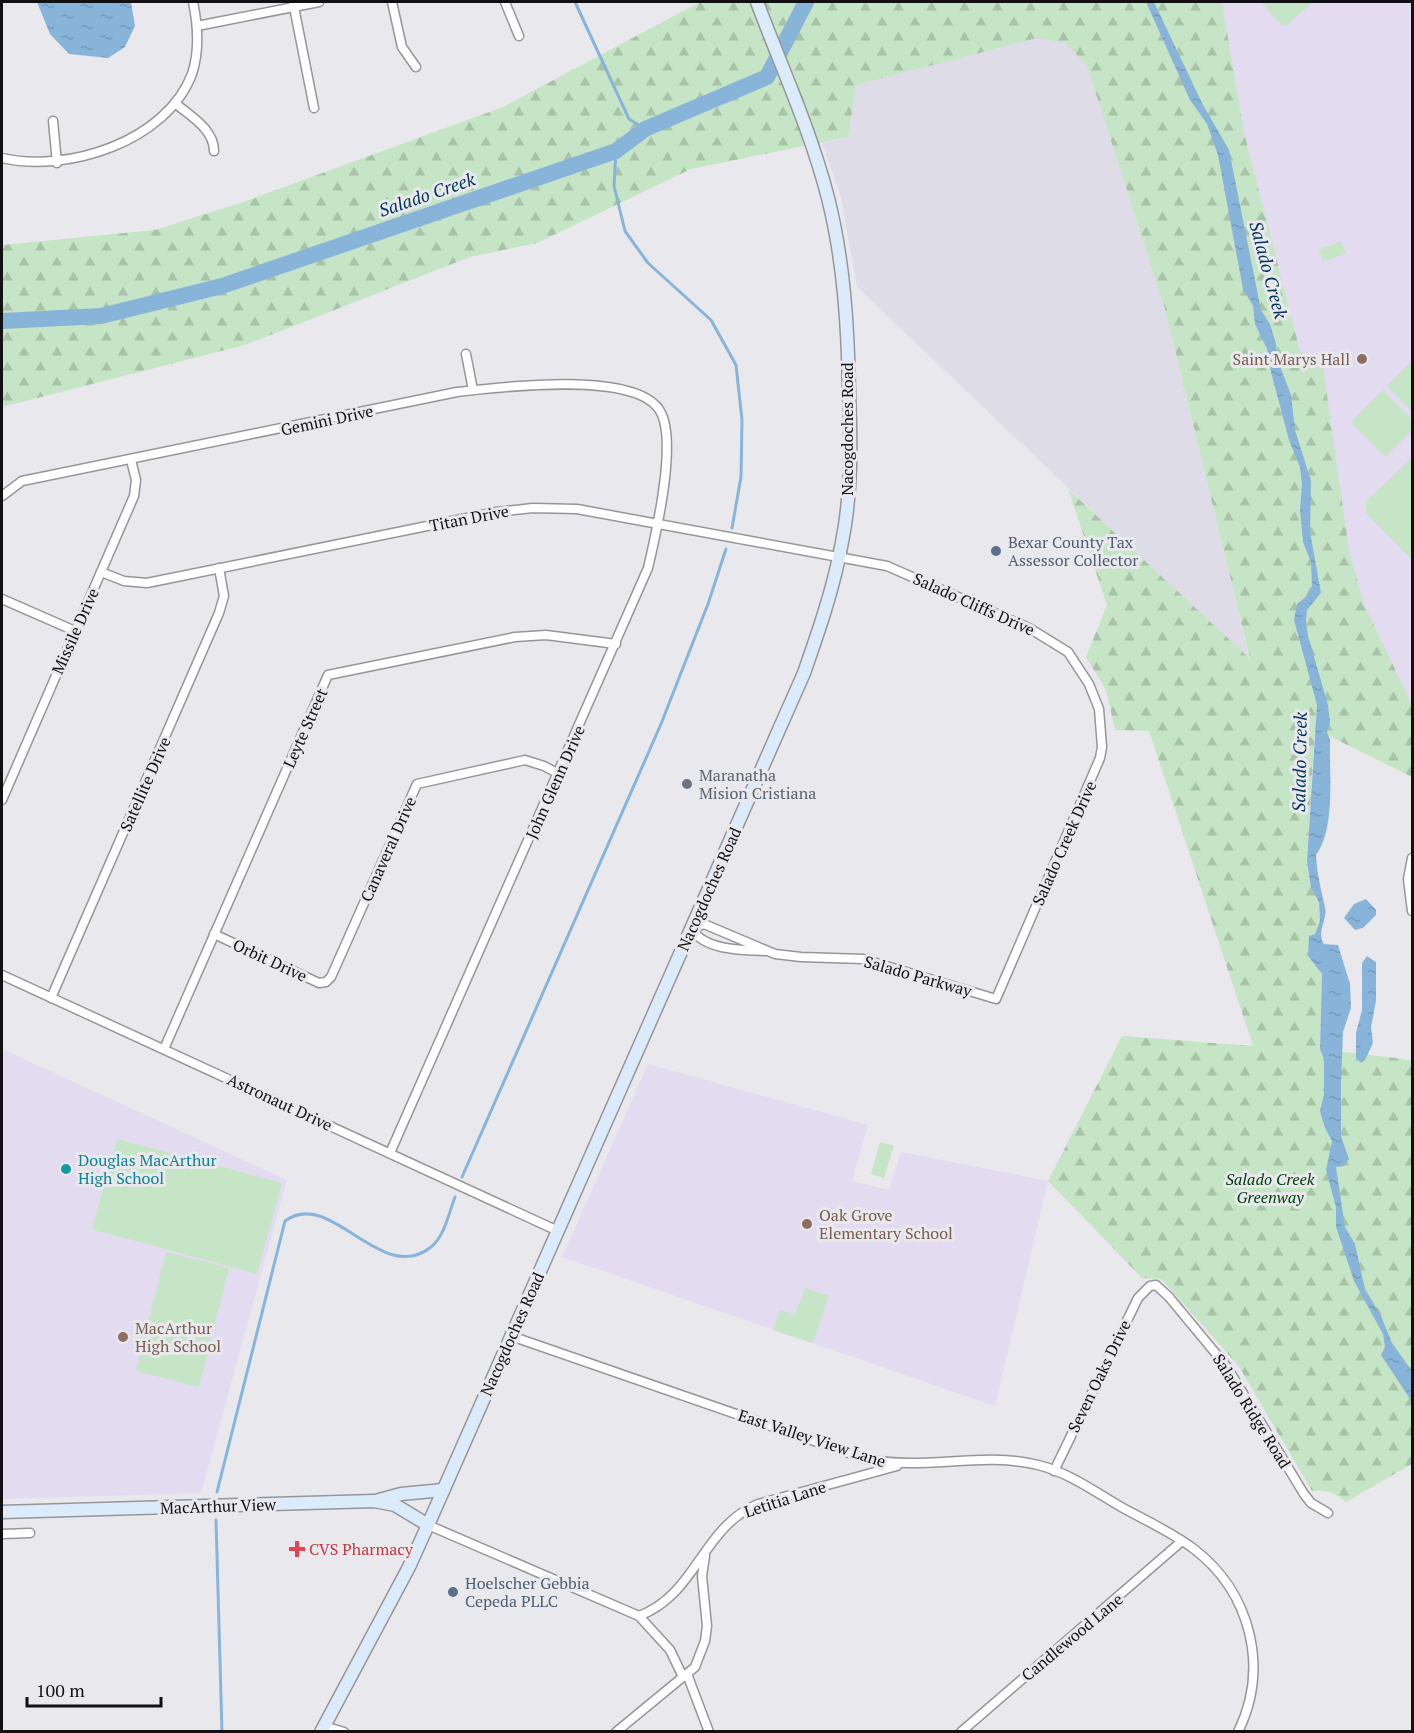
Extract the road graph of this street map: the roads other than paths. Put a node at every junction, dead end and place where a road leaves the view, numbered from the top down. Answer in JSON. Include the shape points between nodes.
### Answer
{"nodes":[{"id":1,"x":193,"y":2,"type":"edge"},
{"id":2,"x":319,"y":2,"type":"edge"},
{"id":3,"x":392,"y":2,"type":"edge"},
{"id":4,"x":505,"y":2,"type":"edge"},
{"id":5,"x":757,"y":2,"type":"edge"},
{"id":6,"x":294,"y":4,"type":"edge"},
{"id":7,"x":197,"y":26,"type":"junction"},
{"id":8,"x":519,"y":36,"type":"dead end"},
{"id":9,"x":416,"y":67,"type":"dead end"},
{"id":10,"x":175,"y":103,"type":"junction"},
{"id":11,"x":314,"y":108,"type":"dead end"},
{"id":12,"x":53,"y":121,"type":"dead end"},
{"id":13,"x":214,"y":151,"type":"dead end"},
{"id":14,"x":2,"y":158,"type":"edge"},
{"id":15,"x":57,"y":163,"type":"junction"},
{"id":16,"x":466,"y":354,"type":"dead end"},
{"id":17,"x":472,"y":390,"type":"junction"},
{"id":18,"x":651,"y":401,"type":"joint"},
{"id":19,"x":131,"y":460,"type":"junction"},
{"id":20,"x":3,"y":494,"type":"edge"},
{"id":21,"x":658,"y":522,"type":"junction"},
{"id":22,"x":839,"y":557,"type":"junction"},
{"id":23,"x":219,"y":568,"type":"junction"},
{"id":24,"x":101,"y":572,"type":"junction"},
{"id":25,"x":2,"y":599,"type":"edge"},
{"id":26,"x":75,"y":631,"type":"junction"},
{"id":27,"x":616,"y":644,"type":"junction"},
{"id":28,"x":1089,"y":684,"type":"joint"},
{"id":29,"x":558,"y":774,"type":"junction"},
{"id":30,"x":2,"y":800,"type":"edge"},
{"id":31,"x":1413,"y":858,"type":"edge"},
{"id":32,"x":1413,"y":911,"type":"edge"},
{"id":33,"x":691,"y":930,"type":"junction"},
{"id":34,"x":214,"y":934,"type":"junction"},
{"id":35,"x":767,"y":951,"type":"junction"},
{"id":36,"x":2,"y":975,"type":"edge"},
{"id":37,"x":326,"y":982,"type":"joint"},
{"id":38,"x":51,"y":998,"type":"junction"},
{"id":39,"x":996,"y":999,"type":"joint"},
{"id":40,"x":164,"y":1048,"type":"junction"},
{"id":41,"x":390,"y":1153,"type":"junction"},
{"id":42,"x":558,"y":1231,"type":"junction"},
{"id":43,"x":1150,"y":1286,"type":"joint"},
{"id":44,"x":511,"y":1336,"type":"junction"},
{"id":45,"x":903,"y":1465,"type":"junction"},
{"id":46,"x":1054,"y":1471,"type":"junction"},
{"id":47,"x":443,"y":1490,"type":"junction"},
{"id":48,"x":374,"y":1501,"type":"junction"},
{"id":49,"x":2,"y":1512,"type":"edge"},
{"id":50,"x":1328,"y":1513,"type":"dead end"},
{"id":51,"x":428,"y":1525,"type":"junction"},
{"id":52,"x":30,"y":1533,"type":"dead end"},
{"id":53,"x":2,"y":1534,"type":"edge"},
{"id":54,"x":1182,"y":1541,"type":"junction"},
{"id":55,"x":705,"y":1552,"type":"junction"},
{"id":56,"x":639,"y":1616,"type":"junction"},
{"id":57,"x":685,"y":1675,"type":"junction"},
{"id":58,"x":322,"y":1729,"type":"edge"},
{"id":59,"x":344,"y":1731,"type":"edge"},
{"id":60,"x":616,"y":1731,"type":"edge"},
{"id":61,"x":709,"y":1731,"type":"edge"},
{"id":62,"x":961,"y":1731,"type":"edge"},
{"id":63,"x":1238,"y":1731,"type":"edge"}],
"edges":[{"from":1,"to":7,"type":"street"},
{"from":2,"to":6,"type":"street"},
{"from":3,"to":9,"type":"street","via":[[402,47]]},
{"from":4,"to":8,"type":"street"},
{"from":5,"to":22,"type":"main road","name":"Nacogdoches Road","via":[[834,224],[846,321],[850,472]]},
{"from":6,"to":7,"type":"street"},
{"from":6,"to":11,"type":"street"},
{"from":7,"to":10,"type":"street","via":[[192,72]]},
{"from":10,"to":13,"type":"street","via":[[207,131]]},
{"from":10,"to":15,"type":"street","via":[[144,129],[115,145]]},
{"from":12,"to":15,"type":"street"},
{"from":14,"to":15,"type":"street"},
{"from":16,"to":17,"type":"street"},
{"from":17,"to":18,"type":"street","name":"Gemini Drive","via":[[527,384],[580,385],[623,389]]},
{"from":17,"to":19,"type":"street","name":"Gemini Drive"},
{"from":18,"to":21,"type":"street","name":"John Glenn Drive","via":[[664,419],[666,437]]},
{"from":19,"to":20,"type":"street","name":"Gemini Drive","via":[[22,482]]},
{"from":19,"to":24,"type":"street","name":"Missile Drive","via":[[135,488]]},
{"from":21,"to":22,"type":"street","name":"Titan Drive"},
{"from":21,"to":23,"type":"street","name":"Titan Drive","via":[[578,509],[517,509]]},
{"from":21,"to":27,"type":"street","name":"John Glenn Drive","via":[[648,568]]},
{"from":22,"to":28,"type":"street","name":"Salado Cliffs Drive","via":[[901,572],[1045,636],[1068,652]]},
{"from":22,"to":33,"type":"main road","name":"Nacogdoches Road","via":[[804,673]]},
{"from":23,"to":24,"type":"street","name":"Titan Drive","via":[[140,583]]},
{"from":23,"to":38,"type":"street","name":"Satellite Drive","via":[[224,596],[219,613]]},
{"from":24,"to":26,"type":"street","name":"Missile Drive"},
{"from":25,"to":26,"type":"street"},
{"from":26,"to":30,"type":"street","name":"Missile Drive"},
{"from":27,"to":29,"type":"street","name":"John Glenn Drive"},
{"from":27,"to":34,"type":"street","name":"Leyte Street","via":[[546,635],[515,637],[328,675]]},
{"from":28,"to":39,"type":"street","name":"Salado Creek Drive","via":[[1099,709],[1100,758]]},
{"from":29,"to":37,"type":"street","name":"Canaveral Drive","via":[[525,760],[417,784]]},
{"from":29,"to":41,"type":"street","name":"John Glenn Drive"},
{"from":31,"to":32,"type":"street","via":[[1408,879]]},
{"from":33,"to":35,"type":"street","name":"Salado Parkway","via":[[700,940],[734,950]]},
{"from":33,"to":35,"type":"street","name":"Salado Parkway","via":[[704,924]]},
{"from":33,"to":42,"type":"main road","name":"Nacogdoches Road"},
{"from":34,"to":37,"type":"street","name":"Orbit Drive","via":[[319,983]]},
{"from":34,"to":40,"type":"street","name":"Leyte Street"},
{"from":35,"to":39,"type":"street","name":"Salado Parkway","via":[[801,957],[863,959]]},
{"from":36,"to":38,"type":"street","name":"Astronaut Drive"},
{"from":38,"to":40,"type":"street","name":"Astronaut Drive"},
{"from":40,"to":41,"type":"street","name":"Astronaut Drive"},
{"from":41,"to":42,"type":"street","name":"Astronaut Drive"},
{"from":42,"to":44,"type":"main road","name":"Nacogdoches Road"},
{"from":43,"to":46,"type":"street","name":"Seven Oaks Drive","via":[[1133,1307]]},
{"from":43,"to":50,"type":"street","name":"Salado Ridge Road","via":[[1162,1288],[1227,1367],[1304,1494]]},
{"from":44,"to":45,"type":"street","name":"East Valley View Lane","via":[[852,1454]]},
{"from":44,"to":47,"type":"main road","name":"Nacogdoches Road"},
{"from":45,"to":46,"type":"street","name":"East Valley View Lane","via":[[1008,1460]]},
{"from":45,"to":55,"type":"street","name":"Letitia Lane","via":[[749,1508],[725,1524]]},
{"from":46,"to":54,"type":"street","name":"East Valley View Lane"},
{"from":47,"to":48,"type":"main road"},
{"from":47,"to":51,"type":"main road","name":"Nacogdoches Road"},
{"from":48,"to":49,"type":"main road","name":"MacArthur View"},
{"from":48,"to":51,"type":"main road","name":"MacArthur View","via":[[395,1505]]},
{"from":51,"to":56,"type":"street"},
{"from":51,"to":58,"type":"main road","name":"Nacogdoches Road"},
{"from":52,"to":53,"type":"street"},
{"from":54,"to":62,"type":"street","name":"Candlewood Lane"},
{"from":54,"to":63,"type":"street","name":"East Valley View Lane","via":[[1230,1585],[1244,1615],[1254,1654],[1251,1693]]},
{"from":55,"to":56,"type":"street","name":"Letitia Lane","via":[[670,1599]]},
{"from":55,"to":57,"type":"street","via":[[705,1641],[695,1667]]},
{"from":56,"to":57,"type":"street","via":[[670,1650]]},
{"from":57,"to":60,"type":"street"},
{"from":57,"to":61,"type":"street"},
{"from":58,"to":59,"type":"street"}]}
